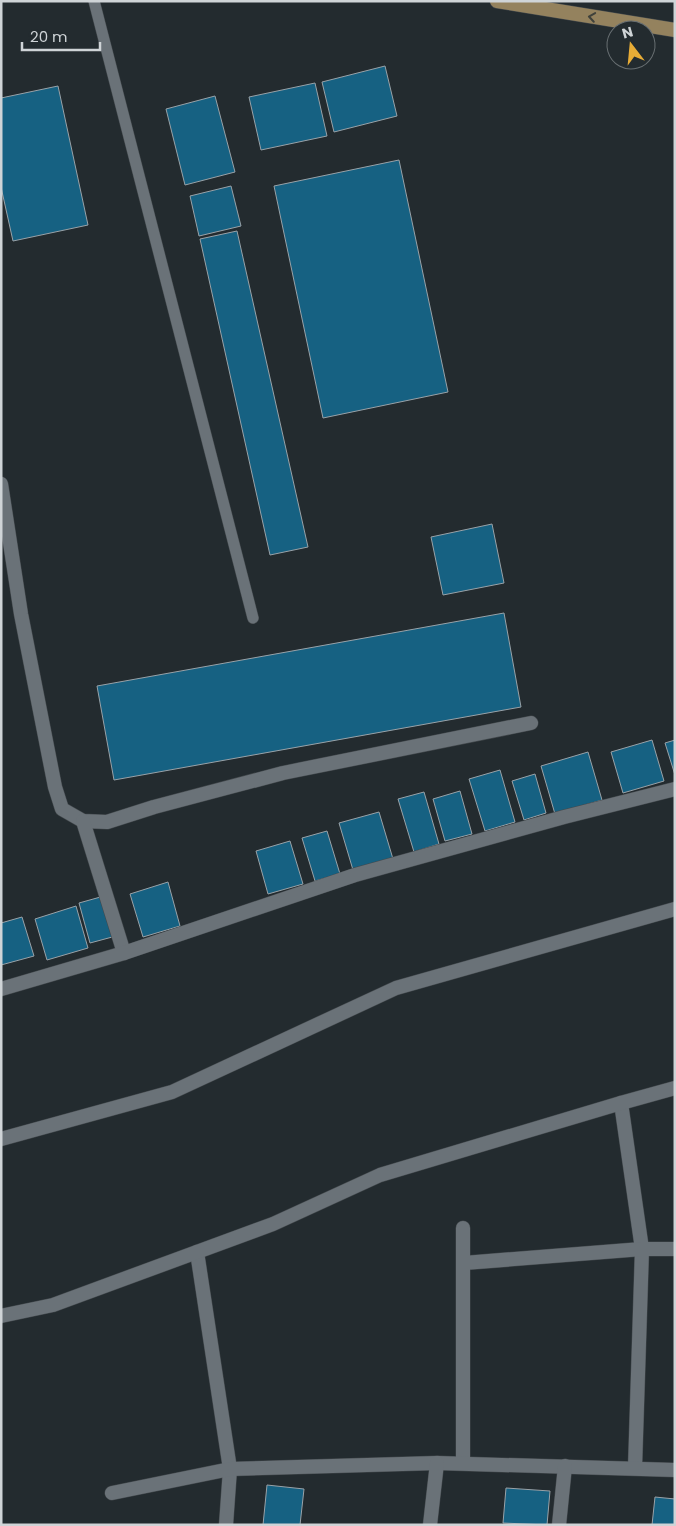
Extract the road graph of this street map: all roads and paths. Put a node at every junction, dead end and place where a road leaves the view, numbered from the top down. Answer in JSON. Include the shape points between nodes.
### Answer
{"nodes":[{"id":1,"x":94,"y":1,"type":"edge"},
{"id":2,"x":496,"y":1,"type":"edge"},
{"id":3,"x":675,"y":30,"type":"edge"},
{"id":4,"x":1,"y":484,"type":"edge"},
{"id":5,"x":253,"y":618,"type":"dead end"},
{"id":6,"x":531,"y":723,"type":"dead end"},
{"id":7,"x":675,"y":789,"type":"edge"},
{"id":8,"x":83,"y":821,"type":"junction"},
{"id":9,"x":675,"y":909,"type":"edge"},
{"id":10,"x":124,"y":953,"type":"junction"},
{"id":11,"x":1,"y":989,"type":"edge"},
{"id":12,"x":675,"y":1088,"type":"edge"},
{"id":13,"x":621,"y":1103,"type":"junction"},
{"id":14,"x":1,"y":1139,"type":"edge"},
{"id":15,"x":463,"y":1228,"type":"dead end"},
{"id":16,"x":642,"y":1249,"type":"junction"},
{"id":17,"x":675,"y":1249,"type":"edge"},
{"id":18,"x":198,"y":1252,"type":"junction"},
{"id":19,"x":464,"y":1263,"type":"junction"},
{"id":20,"x":1,"y":1316,"type":"edge"},
{"id":21,"x":437,"y":1463,"type":"junction"},
{"id":22,"x":463,"y":1464,"type":"junction"},
{"id":23,"x":565,"y":1466,"type":"junction"},
{"id":24,"x":635,"y":1468,"type":"junction"},
{"id":25,"x":230,"y":1469,"type":"junction"},
{"id":26,"x":675,"y":1470,"type":"edge"},
{"id":27,"x":112,"y":1493,"type":"dead end"},
{"id":28,"x":226,"y":1525,"type":"edge"},
{"id":29,"x":430,"y":1525,"type":"edge"},
{"id":30,"x":559,"y":1525,"type":"edge"}],
"edges":[{"from":1,"to":5,"type":"lane"},
{"from":3,"to":2,"type":"main road","one_way":true},
{"from":4,"to":8,"type":"street","via":[[21,614],[55,788],[62,809]]},
{"from":6,"to":8,"type":"street","via":[[283,773],[107,822]]},
{"from":7,"to":10,"type":"street","via":[[564,816],[355,875]]},
{"from":8,"to":10,"type":"street"},
{"from":9,"to":14,"type":"street","via":[[396,988],[172,1092]]},
{"from":10,"to":11,"type":"street"},
{"from":12,"to":13,"type":"street"},
{"from":13,"to":16,"type":"street"},
{"from":13,"to":18,"type":"street","via":[[380,1175],[273,1224]]},
{"from":15,"to":19,"type":"street"},
{"from":16,"to":17,"type":"street"},
{"from":16,"to":19,"type":"street"},
{"from":16,"to":24,"type":"street"},
{"from":18,"to":20,"type":"street","via":[[53,1305]]},
{"from":18,"to":25,"type":"street"},
{"from":19,"to":22,"type":"street"},
{"from":21,"to":22,"type":"street"},
{"from":21,"to":25,"type":"street"},
{"from":21,"to":29,"type":"street"},
{"from":22,"to":23,"type":"street"},
{"from":23,"to":24,"type":"street"},
{"from":23,"to":30,"type":"street"},
{"from":24,"to":26,"type":"street"},
{"from":25,"to":27,"type":"street"},
{"from":25,"to":28,"type":"street"}]}
